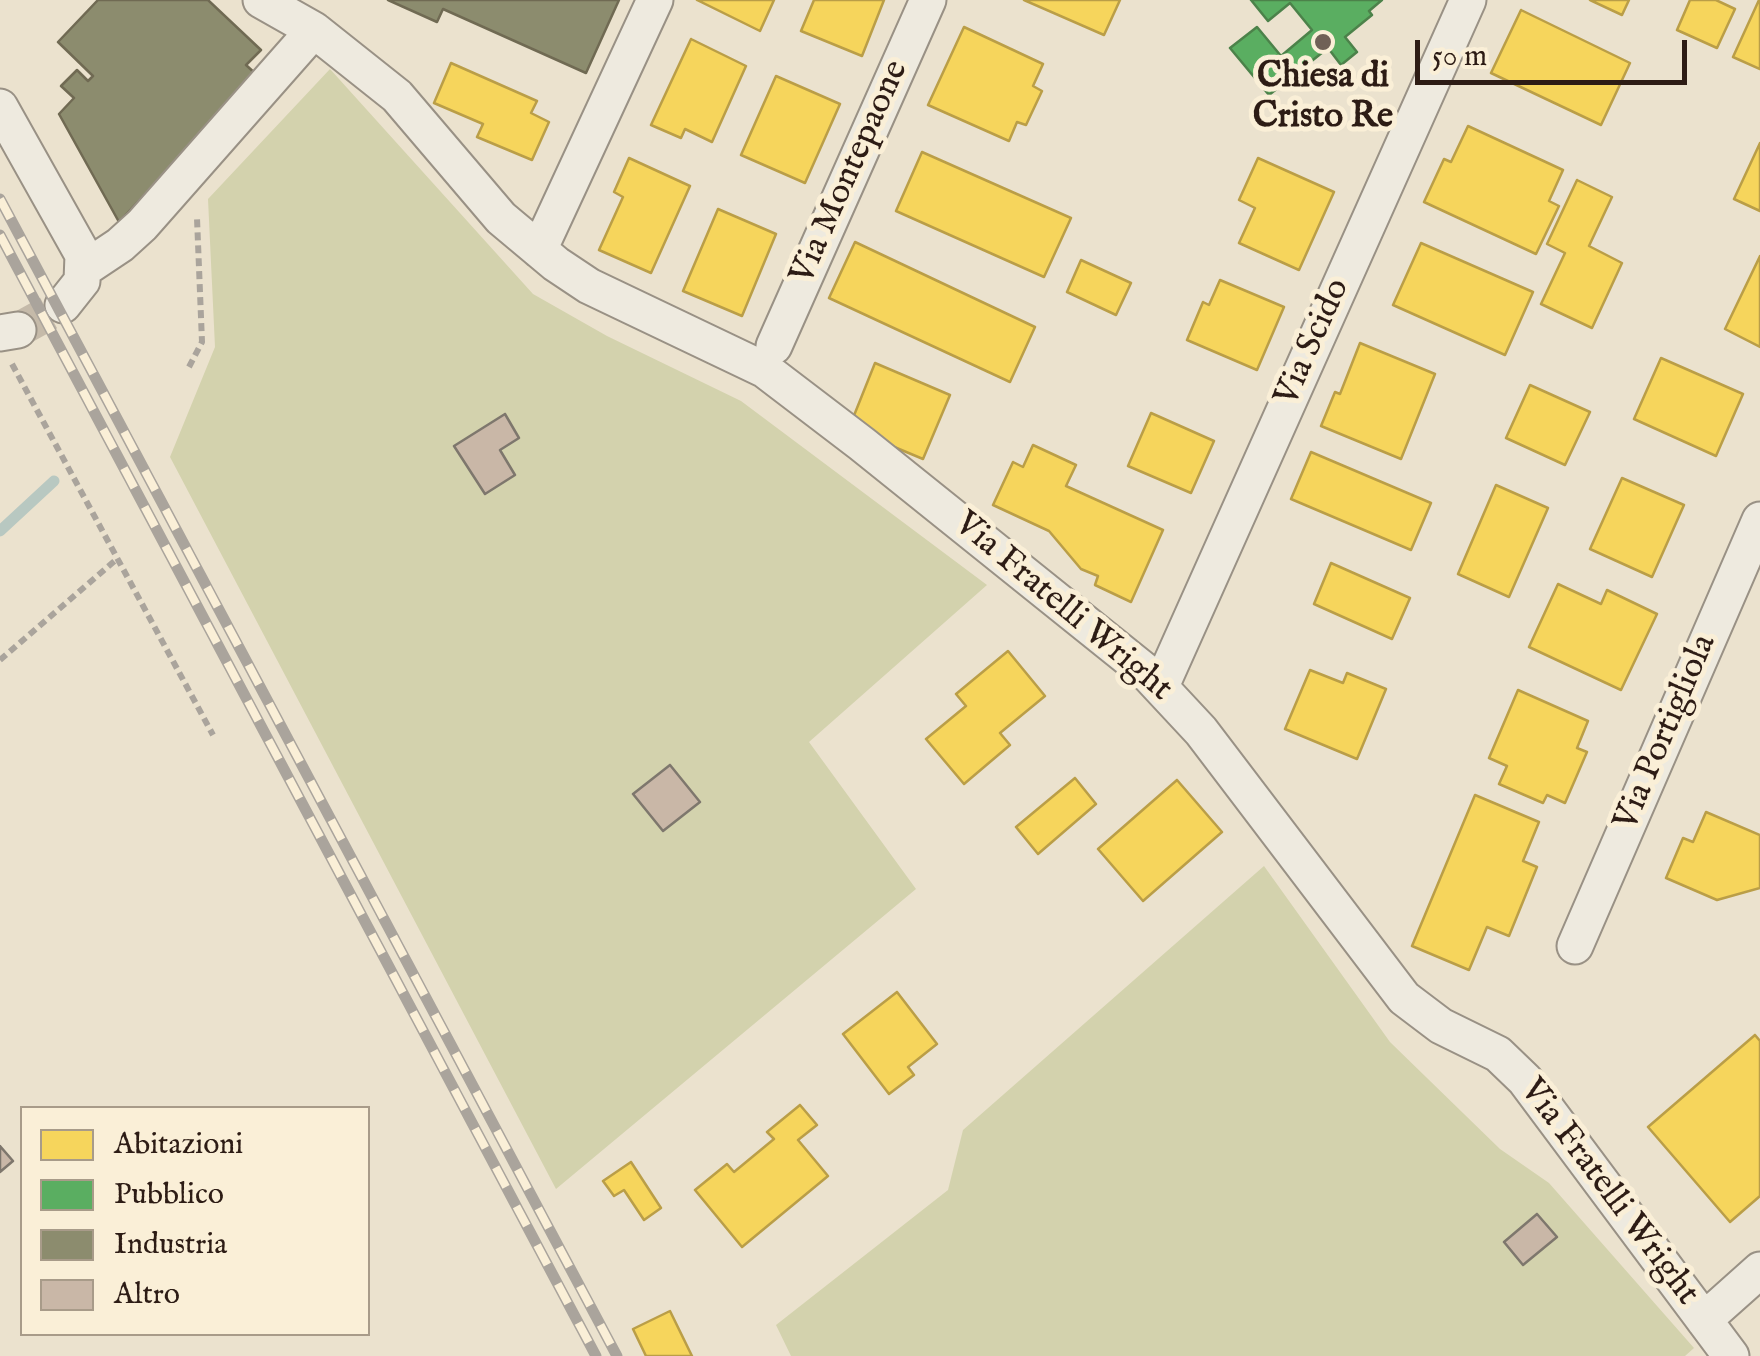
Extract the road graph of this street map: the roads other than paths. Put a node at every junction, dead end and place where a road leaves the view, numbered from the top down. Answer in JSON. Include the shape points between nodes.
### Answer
{"nodes":[{"id":1,"x":261,"y":0,"type":"edge"},
{"id":2,"x":655,"y":0,"type":"edge"},
{"id":3,"x":928,"y":0,"type":"edge"},
{"id":4,"x":1468,"y":0,"type":"edge"},
{"id":5,"x":314,"y":30,"type":"junction"},
{"id":6,"x":0,"y":107,"type":"edge"},
{"id":7,"x":539,"y":250,"type":"junction"},
{"id":8,"x":84,"y":269,"type":"junction"},
{"id":9,"x":63,"y":305,"type":"tunnel mouth"},
{"id":10,"x":774,"y":346,"type":"dead end"},
{"id":11,"x":1760,"y":522,"type":"edge"},
{"id":12,"x":1161,"y":686,"type":"junction"},
{"id":13,"x":1575,"y":946,"type":"dead end"},
{"id":14,"x":1760,"y":1270,"type":"edge"},
{"id":15,"x":1704,"y":1320,"type":"junction"},
{"id":16,"x":1731,"y":1356,"type":"edge"}],
"edges":[{"from":1,"to":5,"type":"street","name":"Via Fratelli Wright"},
{"from":2,"to":7,"type":"street"},
{"from":3,"to":10,"type":"street","name":"Via Montepaone"},
{"from":4,"to":12,"type":"street","name":"Via Scido"},
{"from":5,"to":7,"type":"street","name":"Via Fratelli Wright","via":[[397,96],[502,218]]},
{"from":5,"to":8,"type":"street","via":[[142,226]]},
{"from":6,"to":8,"type":"street","via":[[78,243]]},
{"from":7,"to":12,"type":"street","name":"Via Fratelli Wright","via":[[589,286],[777,378]]},
{"from":8,"to":9,"type":"street"},
{"from":11,"to":13,"type":"street","name":"Via Portigliola"},
{"from":12,"to":15,"type":"street","name":"Via Fratelli Wright","via":[[1404,998],[1431,1020],[1498,1054],[1525,1080]]},
{"from":14,"to":15,"type":"street"},
{"from":15,"to":16,"type":"street","name":"Via Fratelli Wright"}]}
